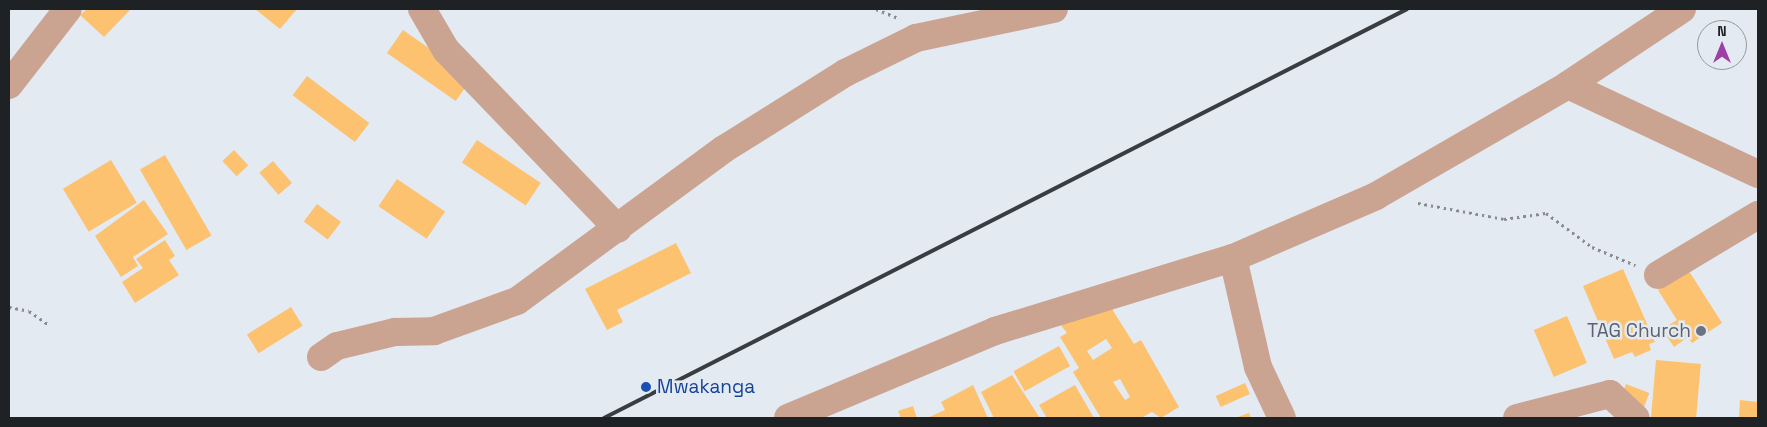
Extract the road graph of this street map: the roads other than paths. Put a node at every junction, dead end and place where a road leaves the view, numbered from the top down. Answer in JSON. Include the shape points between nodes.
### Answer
{"nodes":[{"id":1,"x":68,"y":9,"type":"edge"},
{"id":2,"x":422,"y":9,"type":"edge"},
{"id":3,"x":1054,"y":9,"type":"edge"},
{"id":4,"x":1682,"y":9,"type":"edge"},
{"id":5,"x":995,"y":13,"type":"edge"},
{"id":6,"x":1568,"y":84,"type":"junction"},
{"id":7,"x":9,"y":85,"type":"edge"},
{"id":8,"x":1758,"y":174,"type":"edge"},
{"id":9,"x":1758,"y":215,"type":"edge"},
{"id":10,"x":618,"y":229,"type":"junction"},
{"id":11,"x":1233,"y":258,"type":"junction"},
{"id":12,"x":1658,"y":275,"type":"road end"},
{"id":13,"x":320,"y":357,"type":"dead end"},
{"id":14,"x":788,"y":418,"type":"edge"},
{"id":15,"x":1282,"y":418,"type":"edge"},
{"id":16,"x":1516,"y":418,"type":"edge"},
{"id":17,"x":1636,"y":418,"type":"edge"}],
"edges":[{"from":1,"to":7,"type":"street"},
{"from":2,"to":10,"type":"street","via":[[446,50]]},
{"from":3,"to":5,"type":"street"},
{"from":4,"to":6,"type":"street"},
{"from":5,"to":10,"type":"street","via":[[916,38],[845,73],[724,149]]},
{"from":6,"to":8,"type":"street"},
{"from":6,"to":11,"type":"street","via":[[1376,196]]},
{"from":9,"to":12,"type":"street","via":[[1691,251]]},
{"from":10,"to":13,"type":"street","via":[[517,301],[494,312],[434,331],[395,332],[336,346]]},
{"from":11,"to":14,"type":"street","via":[[995,331]]},
{"from":11,"to":15,"type":"street","via":[[1258,367]]},
{"from":16,"to":17,"type":"street","via":[[1610,394]]}]}
